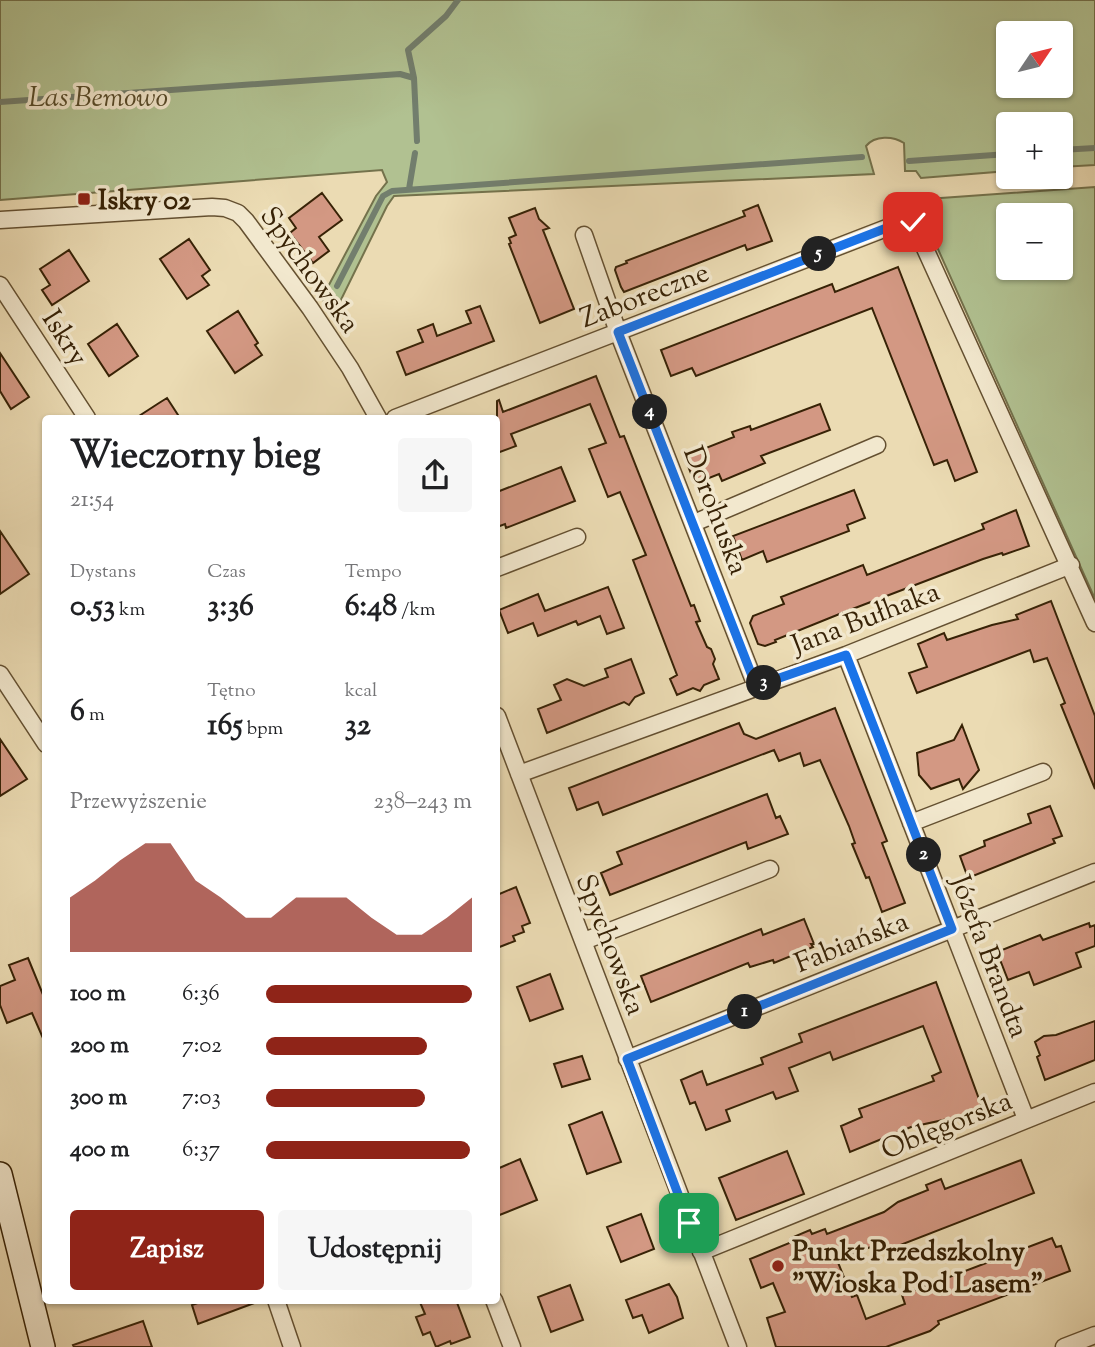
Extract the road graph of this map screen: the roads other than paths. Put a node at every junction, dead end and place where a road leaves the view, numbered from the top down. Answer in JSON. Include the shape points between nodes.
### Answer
{"nodes":[{"id":1,"x":0,"y":220,"type":"edge"},
{"id":2,"x":584,"y":235,"type":"dead end"},
{"id":3,"x":0,"y":285,"type":"edge"},
{"id":4,"x":618,"y":332,"type":"junction"},
{"id":5,"x":85,"y":415,"type":"edge"},
{"id":6,"x":376,"y":415,"type":"edge"},
{"id":7,"x":403,"y":415,"type":"edge"},
{"id":8,"x":877,"y":445,"type":"dead end"},
{"id":9,"x":694,"y":523,"type":"junction"},
{"id":10,"x":577,"y":537,"type":"dead end"},
{"id":11,"x":1071,"y":565,"type":"junction"},
{"id":12,"x":500,"y":567,"type":"edge"},
{"id":13,"x":1095,"y":623,"type":"edge"},
{"id":14,"x":846,"y":655,"type":"junction"},
{"id":15,"x":0,"y":674,"type":"edge"},
{"id":16,"x":756,"y":686,"type":"junction"},
{"id":17,"x":500,"y":724,"type":"edge"},
{"id":18,"x":42,"y":738,"type":"edge"},
{"id":19,"x":1043,"y":772,"type":"dead end"},
{"id":20,"x":519,"y":774,"type":"junction"},
{"id":21,"x":911,"y":823,"type":"junction"},
{"id":22,"x":770,"y":869,"type":"dead end"},
{"id":23,"x":1095,"y":872,"type":"edge"},
{"id":24,"x":952,"y":929,"type":"junction"},
{"id":25,"x":584,"y":941,"type":"junction"},
{"id":26,"x":627,"y":1059,"type":"junction"},
{"id":27,"x":1095,"y":1092,"type":"edge"},
{"id":28,"x":1026,"y":1119,"type":"junction"},
{"id":29,"x":0,"y":1174,"type":"edge"},
{"id":30,"x":8,"y":1239,"type":"edge"},
{"id":31,"x":701,"y":1252,"type":"junction"},
{"id":32,"x":277,"y":1304,"type":"edge"},
{"id":33,"x":496,"y":1304,"type":"edge"},
{"id":34,"x":1095,"y":1335,"type":"edge"},
{"id":35,"x":43,"y":1347,"type":"edge"},
{"id":36,"x":292,"y":1347,"type":"edge"},
{"id":37,"x":512,"y":1347,"type":"edge"},
{"id":38,"x":738,"y":1347,"type":"edge"},
{"id":39,"x":1064,"y":1347,"type":"edge"}],
"edges":[{"from":1,"to":6,"type":"street","name":"Spychowska","via":[[188,208],[225,208],[238,213],[310,308]]},
{"from":2,"to":4,"type":"street","name":"Dorohuska"},
{"from":3,"to":5,"type":"street","name":"Iskry"},
{"from":4,"to":7,"type":"street","name":"Zaboreczne"},
{"from":4,"to":9,"type":"street","name":"Dorohuska"},
{"from":4,"to":11,"type":"street","name":"Zaboreczne","via":[[902,222],[913,222]]},
{"from":8,"to":9,"type":"street"},
{"from":9,"to":16,"type":"street","name":"Dorohuska"},
{"from":10,"to":12,"type":"street"},
{"from":11,"to":13,"type":"street"},
{"from":11,"to":14,"type":"street","name":"Jana Bułhaka"},
{"from":14,"to":16,"type":"street","name":"Jana Bułhaka"},
{"from":14,"to":21,"type":"street","name":"Józefa Brandta"},
{"from":15,"to":18,"type":"street"},
{"from":16,"to":20,"type":"street","name":"Jana Bułhaka"},
{"from":17,"to":20,"type":"street","name":"Spychowska"},
{"from":19,"to":21,"type":"street"},
{"from":20,"to":25,"type":"street","name":"Spychowska"},
{"from":21,"to":24,"type":"street","name":"Józefa Brandta"},
{"from":22,"to":25,"type":"street"},
{"from":23,"to":24,"type":"street","name":"Fabiańska"},
{"from":24,"to":26,"type":"street","name":"Fabiańska"},
{"from":24,"to":28,"type":"street","name":"Józefa Brandta"},
{"from":25,"to":26,"type":"street","name":"Spychowska"},
{"from":26,"to":31,"type":"street","name":"Spychowska"},
{"from":27,"to":28,"type":"street","name":"Oblęgorska"},
{"from":28,"to":31,"type":"street","name":"Oblęgorska"},
{"from":29,"to":30,"type":"street"},
{"from":30,"to":35,"type":"street"},
{"from":31,"to":38,"type":"street","name":"Spychowska"},
{"from":32,"to":36,"type":"street"},
{"from":33,"to":37,"type":"street"},
{"from":34,"to":39,"type":"street"}]}
